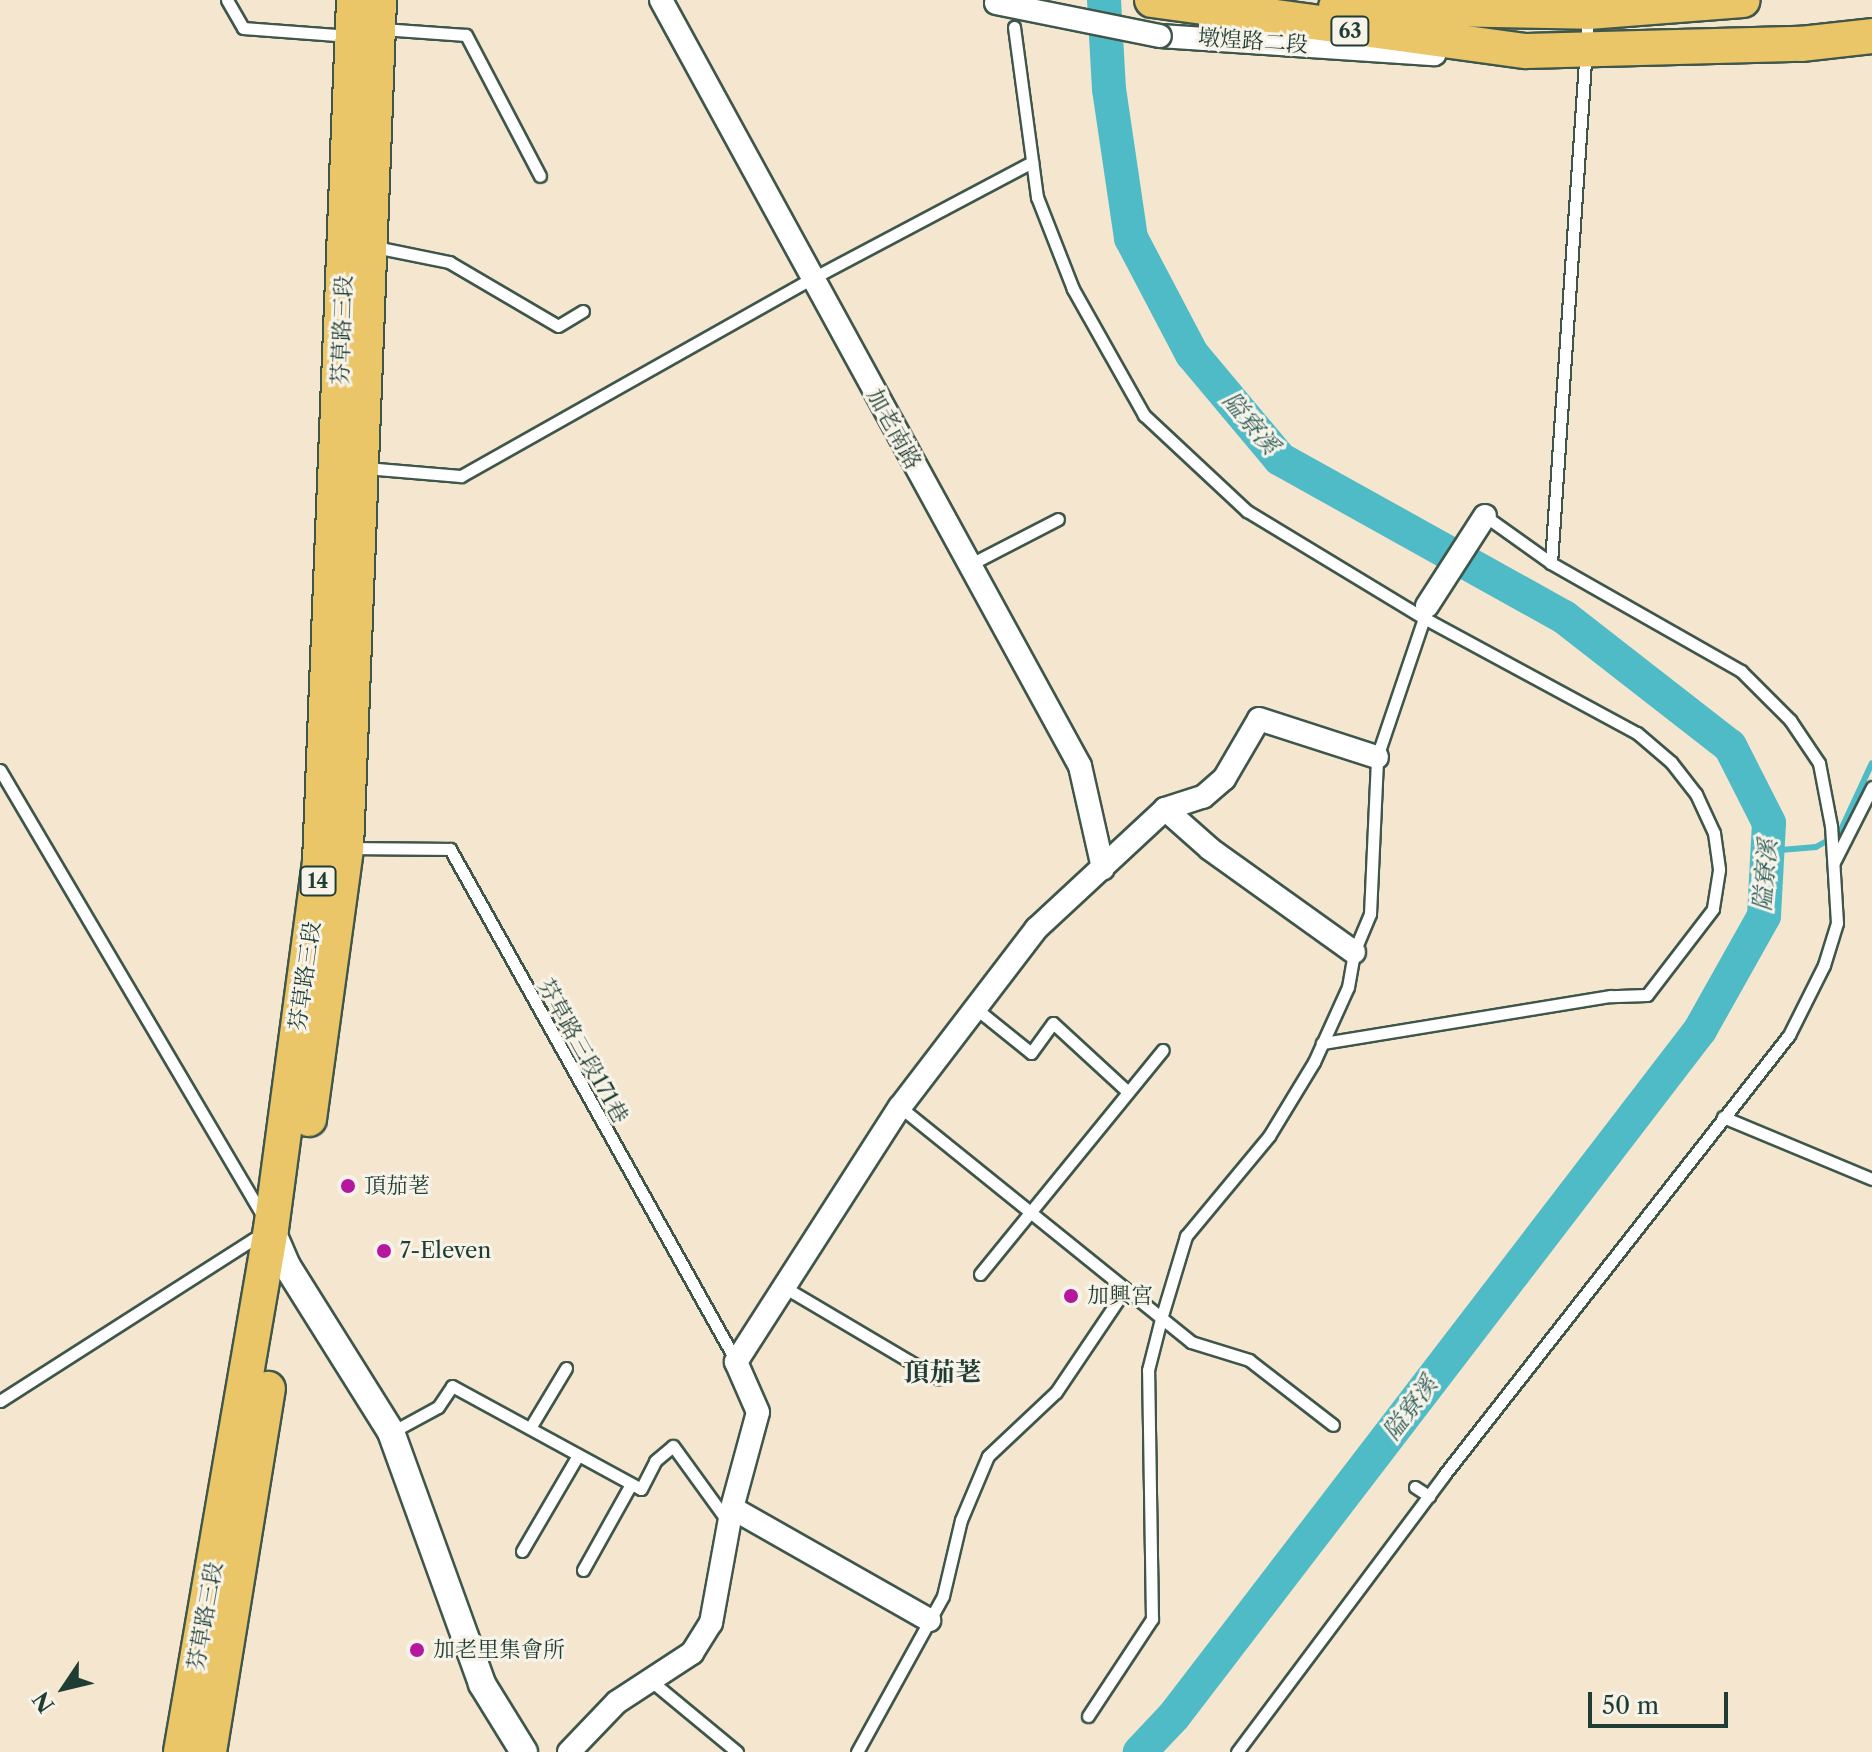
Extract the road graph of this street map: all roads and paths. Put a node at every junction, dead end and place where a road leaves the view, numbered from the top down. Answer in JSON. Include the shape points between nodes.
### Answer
{"nodes":[{"id":1,"x":227,"y":0,"type":"edge"},
{"id":2,"x":354,"y":0,"type":"edge"},
{"id":3,"x":661,"y":0,"type":"edge"},
{"id":4,"x":1284,"y":0,"type":"edge"},
{"id":5,"x":1453,"y":0,"type":"edge"},
{"id":6,"x":1743,"y":0,"type":"edge"},
{"id":7,"x":990,"y":2,"type":"edge"},
{"id":8,"x":1164,"y":3,"type":"edge"},
{"id":9,"x":1588,"y":6,"type":"edge"},
{"id":10,"x":1533,"y":11,"type":"junction"},
{"id":11,"x":370,"y":22,"type":"edge"},
{"id":12,"x":1014,"y":27,"type":"dead end"},
{"id":13,"x":1872,"y":36,"type":"edge"},
{"id":14,"x":1526,"y":51,"type":"junction"},
{"id":15,"x":1586,"y":52,"type":"junction"},
{"id":16,"x":1032,"y":162,"type":"junction"},
{"id":17,"x":540,"y":176,"type":"dead end"},
{"id":18,"x":370,"y":247,"type":"junction"},
{"id":19,"x":813,"y":278,"type":"junction"},
{"id":20,"x":583,"y":311,"type":"dead end"},
{"id":21,"x":361,"y":468,"type":"junction"},
{"id":22,"x":1058,"y":519,"type":"dead end"},
{"id":23,"x":1479,"y":524,"type":"joint"},
{"id":24,"x":1551,"y":563,"type":"junction"},
{"id":25,"x":969,"y":565,"type":"junction"},
{"id":26,"x":1426,"y":612,"type":"junction"},
{"id":27,"x":1377,"y":757,"type":"junction"},
{"id":28,"x":0,"y":770,"type":"edge"},
{"id":29,"x":1872,"y":787,"type":"edge"},
{"id":30,"x":1165,"y":809,"type":"junction"},
{"id":31,"x":346,"y":848,"type":"junction"},
{"id":32,"x":1834,"y":862,"type":"junction"},
{"id":33,"x":1103,"y":868,"type":"junction"},
{"id":34,"x":1354,"y":952,"type":"junction"},
{"id":35,"x":974,"y":1007,"type":"junction"},
{"id":36,"x":1322,"y":1043,"type":"junction"},
{"id":37,"x":1163,"y":1050,"type":"dead end"},
{"id":38,"x":1127,"y":1091,"type":"junction"},
{"id":39,"x":900,"y":1107,"type":"junction"},
{"id":40,"x":1723,"y":1117,"type":"junction"},
{"id":41,"x":1872,"y":1179,"type":"edge"},
{"id":42,"x":1030,"y":1212,"type":"junction"},
{"id":43,"x":271,"y":1229,"type":"junction"},
{"id":44,"x":287,"y":1266,"type":"junction"},
{"id":45,"x":980,"y":1274,"type":"dead end"},
{"id":46,"x":784,"y":1287,"type":"junction"},
{"id":47,"x":1124,"y":1291,"type":"junction"},
{"id":48,"x":1161,"y":1319,"type":"junction"},
{"id":49,"x":736,"y":1362,"type":"junction"},
{"id":50,"x":566,"y":1368,"type":"dead end"},
{"id":51,"x":938,"y":1378,"type":"dead end"},
{"id":52,"x":0,"y":1401,"type":"edge"},
{"id":53,"x":1333,"y":1425,"type":"dead end"},
{"id":54,"x":530,"y":1428,"type":"junction"},
{"id":55,"x":391,"y":1432,"type":"junction"},
{"id":56,"x":578,"y":1455,"type":"junction"},
{"id":57,"x":631,"y":1484,"type":"junction"},
{"id":58,"x":1415,"y":1487,"type":"dead end"},
{"id":59,"x":1429,"y":1496,"type":"junction"},
{"id":60,"x":732,"y":1517,"type":"junction"},
{"id":61,"x":522,"y":1551,"type":"dead end"},
{"id":62,"x":583,"y":1570,"type":"dead end"},
{"id":63,"x":929,"y":1620,"type":"junction"},
{"id":64,"x":650,"y":1680,"type":"junction"},
{"id":65,"x":1088,"y":1716,"type":"dead end"},
{"id":66,"x":181,"y":1752,"type":"edge"},
{"id":67,"x":209,"y":1752,"type":"edge"},
{"id":68,"x":524,"y":1752,"type":"edge"},
{"id":69,"x":569,"y":1752,"type":"edge"},
{"id":70,"x":737,"y":1752,"type":"edge"},
{"id":71,"x":857,"y":1752,"type":"edge"},
{"id":72,"x":1237,"y":1752,"type":"edge"}],
"edges":[{"from":1,"to":11,"type":"lane","via":[[243,28]]},
{"from":2,"to":11,"type":"main road","name":"芬草路三段","number":"14"},
{"from":3,"to":19,"type":"street","name":"加老南路"},
{"from":4,"to":10,"type":"main road","name":"墩煌路二段","number":"63","via":[[1357,10]]},
{"from":5,"to":10,"type":"street","name":"墩煌路二段"},
{"from":6,"to":9,"type":"main road","name":"墩煌路二段","number":"63"},
{"from":7,"to":14,"type":"street","name":"墩煌路二段","bridge":true,"via":[[1160,36],[1446,55]]},
{"from":8,"to":14,"type":"main road","name":"墩煌路二段","number":"63"},
{"from":9,"to":10,"type":"main road","name":"墩煌路二段","number":"63"},
{"from":9,"to":15,"type":"lane"},
{"from":11,"to":17,"type":"lane","via":[[466,35]]},
{"from":11,"to":18,"type":"main road","name":"芬草路三段","number":"14"},
{"from":11,"to":43,"type":"main road","name":"芬草路三段","number":"14","via":[[320,863]]},
{"from":12,"to":16,"type":"lane"},
{"from":13,"to":15,"type":"main road","name":"墩煌路二段","number":"63"},
{"from":14,"to":15,"type":"main road","name":"墩煌路二段","number":"63"},
{"from":15,"to":24,"type":"lane"},
{"from":16,"to":19,"type":"lane"},
{"from":16,"to":26,"type":"lane","via":[[1037,197],[1073,289],[1144,415],[1247,511]]},
{"from":18,"to":20,"type":"lane","via":[[449,262],[558,326]]},
{"from":18,"to":21,"type":"main road","name":"芬草路三段","number":"14"},
{"from":19,"to":21,"type":"lane","via":[[461,476]]},
{"from":19,"to":25,"type":"street","name":"加老南路"},
{"from":21,"to":31,"type":"main road","name":"芬草路三段","number":"14"},
{"from":22,"to":25,"type":"lane"},
{"from":23,"to":24,"type":"lane"},
{"from":23,"to":26,"type":"street"},
{"from":24,"to":32,"type":"lane","via":[[1741,671],[1790,720],[1819,763]]},
{"from":25,"to":33,"type":"street","name":"加老南路","via":[[1080,766]]},
{"from":26,"to":27,"type":"lane"},
{"from":26,"to":36,"type":"lane","via":[[1637,733],[1671,762],[1696,794],[1714,833],[1719,870],[1713,909],[1647,995],[1610,996]]},
{"from":27,"to":30,"type":"street","via":[[1259,719],[1224,779],[1203,797]]},
{"from":27,"to":34,"type":"lane","via":[[1370,914]]},
{"from":28,"to":43,"type":"lane"},
{"from":29,"to":32,"type":"lane"},
{"from":30,"to":33,"type":"street"},
{"from":30,"to":34,"type":"street","via":[[1210,849]]},
{"from":31,"to":44,"type":"main road","name":"芬草路三段","number":"14"},
{"from":31,"to":49,"type":"lane","name":"芬草路三段171巷","via":[[450,849]]},
{"from":32,"to":40,"type":"lane","via":[[1837,923],[1824,965],[1789,1035]]},
{"from":33,"to":35,"type":"street","via":[[1036,929]]},
{"from":34,"to":36,"type":"lane","via":[[1348,987]]},
{"from":35,"to":38,"type":"lane","via":[[1031,1053],[1053,1023]]},
{"from":35,"to":39,"type":"street"},
{"from":36,"to":48,"type":"lane","via":[[1269,1136],[1186,1236]]},
{"from":37,"to":38,"type":"lane"},
{"from":38,"to":42,"type":"lane"},
{"from":39,"to":42,"type":"lane"},
{"from":39,"to":46,"type":"street"},
{"from":40,"to":41,"type":"lane"},
{"from":40,"to":59,"type":"lane"},
{"from":42,"to":45,"type":"lane"},
{"from":42,"to":47,"type":"lane"},
{"from":43,"to":44,"type":"street"},
{"from":43,"to":52,"type":"lane","via":[[250,1237]]},
{"from":43,"to":66,"type":"main road","name":"芬草路三段","number":"14"},
{"from":44,"to":55,"type":"street"},
{"from":44,"to":67,"type":"main road","name":"芬草路三段","number":"14"},
{"from":46,"to":49,"type":"street"},
{"from":46,"to":51,"type":"lane"},
{"from":47,"to":48,"type":"lane"},
{"from":47,"to":63,"type":"lane","via":[[1056,1392],[988,1456],[961,1520],[943,1596]]},
{"from":48,"to":53,"type":"lane","via":[[1191,1342],[1249,1360]]},
{"from":48,"to":65,"type":"lane","via":[[1148,1370],[1152,1619]]},
{"from":49,"to":60,"type":"street","via":[[758,1412]]},
{"from":50,"to":54,"type":"lane"},
{"from":54,"to":55,"type":"lane","via":[[452,1386],[438,1407]]},
{"from":54,"to":56,"type":"lane"},
{"from":55,"to":68,"type":"street","via":[[482,1684]]},
{"from":56,"to":57,"type":"lane"},
{"from":56,"to":61,"type":"lane"},
{"from":57,"to":60,"type":"lane","via":[[641,1489],[655,1461],[673,1446]]},
{"from":57,"to":62,"type":"lane"},
{"from":58,"to":59,"type":"lane"},
{"from":59,"to":72,"type":"lane"},
{"from":60,"to":63,"type":"street"},
{"from":60,"to":64,"type":"street","via":[[711,1623],[692,1653]]},
{"from":63,"to":71,"type":"lane"},
{"from":64,"to":69,"type":"street","via":[[617,1702]]},
{"from":64,"to":70,"type":"lane"}]}
